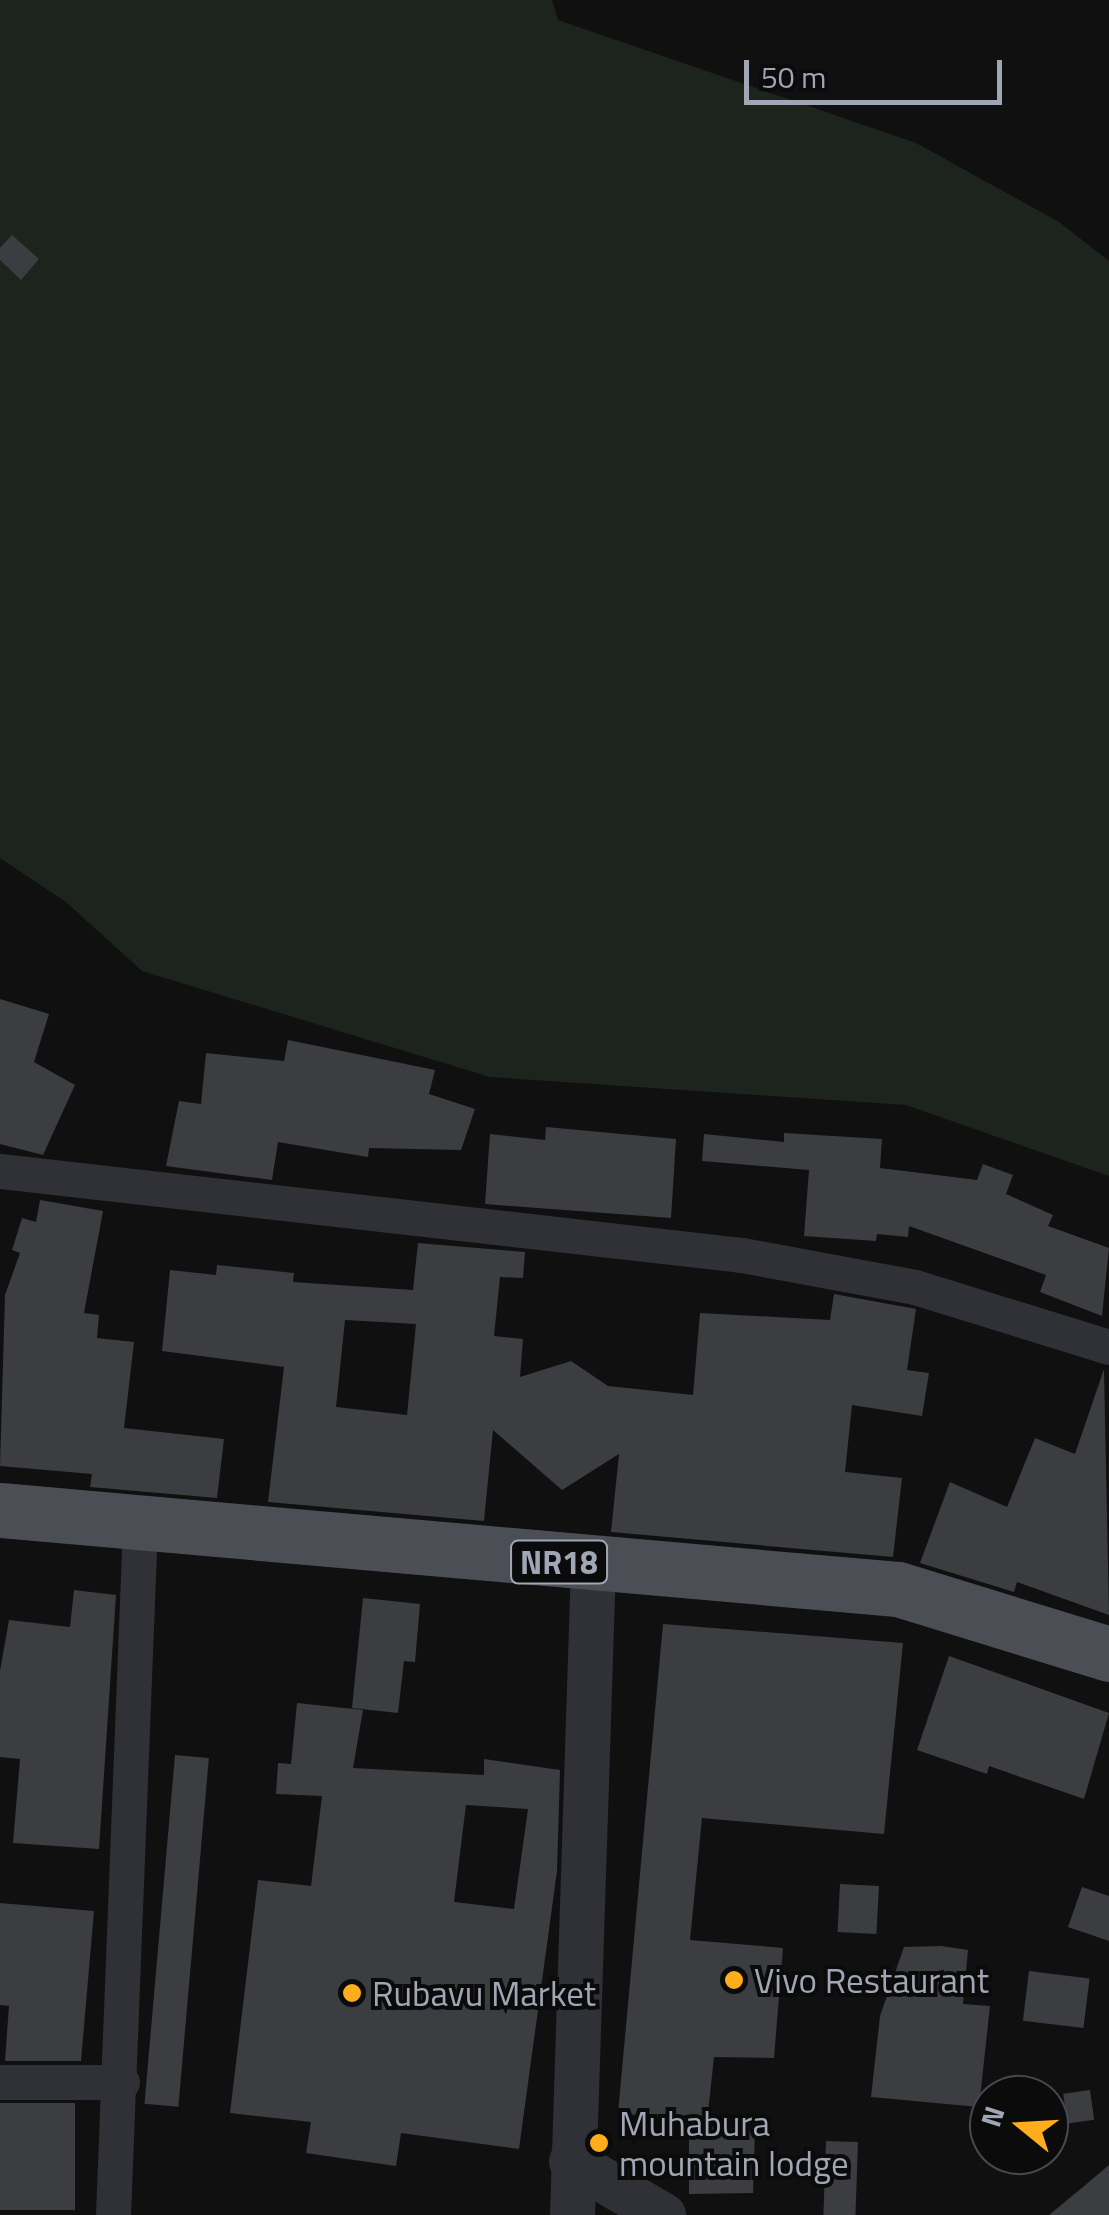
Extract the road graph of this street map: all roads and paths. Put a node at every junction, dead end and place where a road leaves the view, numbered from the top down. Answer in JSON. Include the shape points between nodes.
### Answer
{"nodes":[{"id":1,"x":0,"y":1171,"type":"edge"},
{"id":2,"x":1109,"y":1346,"type":"edge"},
{"id":3,"x":0,"y":1510,"type":"edge"},
{"id":4,"x":140,"y":1526,"type":"junction"},
{"id":5,"x":593,"y":1566,"type":"junction"},
{"id":6,"x":1109,"y":1654,"type":"edge"},
{"id":7,"x":0,"y":2082,"type":"edge"},
{"id":8,"x":122,"y":2082,"type":"junction"},
{"id":9,"x":571,"y":2161,"type":"junction"},
{"id":10,"x":113,"y":2215,"type":"edge"},
{"id":11,"x":572,"y":2215,"type":"edge"},
{"id":12,"x":663,"y":2215,"type":"edge"}],
"edges":[{"from":1,"to":2,"type":"street","via":[[742,1255],[914,1287]]},
{"from":3,"to":4,"type":"main road","number":"NR18"},
{"from":4,"to":5,"type":"main road","number":"NR18"},
{"from":4,"to":8,"type":"street"},
{"from":5,"to":6,"type":"main road","number":"NR18","via":[[898,1590],[1003,1616]]},
{"from":5,"to":9,"type":"street"},
{"from":7,"to":8,"type":"street"},
{"from":8,"to":10,"type":"street"},
{"from":9,"to":11,"type":"street"},
{"from":9,"to":12,"type":"street"}]}
